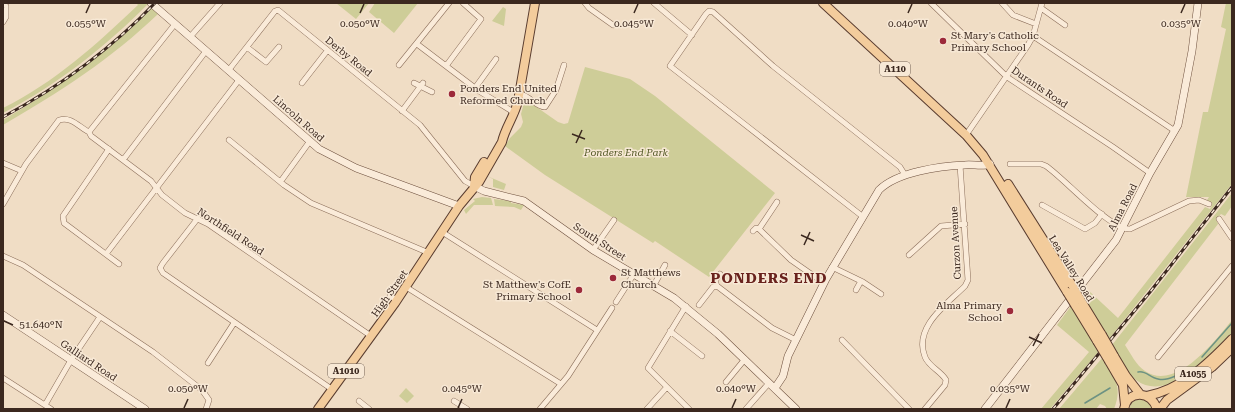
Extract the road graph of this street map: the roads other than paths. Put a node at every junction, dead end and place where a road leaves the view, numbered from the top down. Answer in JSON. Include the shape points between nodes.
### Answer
{"nodes":[{"id":1,"x":151,"y":3,"type":"edge"},
{"id":2,"x":220,"y":3,"type":"edge"},
{"id":3,"x":449,"y":3,"type":"edge"},
{"id":4,"x":463,"y":3,"type":"edge"},
{"id":5,"x":535,"y":3,"type":"edge"},
{"id":6,"x":585,"y":3,"type":"edge"},
{"id":7,"x":823,"y":3,"type":"edge"},
{"id":8,"x":931,"y":3,"type":"edge"},
{"id":9,"x":1002,"y":3,"type":"edge"},
{"id":10,"x":1198,"y":3,"type":"edge"},
{"id":11,"x":3,"y":4,"type":"edge"},
{"id":12,"x":657,"y":4,"type":"edge"},
{"id":13,"x":1042,"y":5,"type":"edge"},
{"id":14,"x":3,"y":22,"type":"edge"},
{"id":15,"x":174,"y":24,"type":"junction"},
{"id":16,"x":1036,"y":24,"type":"junction"},
{"id":17,"x":1065,"y":24,"type":"dead end"},
{"id":18,"x":613,"y":25,"type":"dead end"},
{"id":19,"x":692,"y":35,"type":"junction"},
{"id":20,"x":1033,"y":36,"type":"junction"},
{"id":21,"x":190,"y":37,"type":"junction"},
{"id":22,"x":417,"y":44,"type":"junction"},
{"id":23,"x":279,"y":47,"type":"dead end"},
{"id":24,"x":248,"y":48,"type":"junction"},
{"id":25,"x":206,"y":51,"type":"junction"},
{"id":26,"x":327,"y":51,"type":"junction"},
{"id":27,"x":496,"y":59,"type":"dead end"},
{"id":28,"x":564,"y":65,"type":"dead end"},
{"id":29,"x":399,"y":66,"type":"dead end"},
{"id":30,"x":446,"y":66,"type":"junction"},
{"id":31,"x":228,"y":71,"type":"junction"},
{"id":32,"x":1007,"y":77,"type":"junction"},
{"id":33,"x":239,"y":80,"type":"junction"},
{"id":34,"x":414,"y":83,"type":"dead end"},
{"id":35,"x":302,"y":84,"type":"dead end"},
{"id":36,"x":422,"y":85,"type":"junction"},
{"id":37,"x":474,"y":88,"type":"junction"},
{"id":38,"x":432,"y":92,"type":"dead end"},
{"id":39,"x":520,"y":94,"type":"junction"},
{"id":40,"x":402,"y":111,"type":"junction"},
{"id":41,"x":514,"y":113,"type":"junction"},
{"id":42,"x":1175,"y":131,"type":"junction"},
{"id":43,"x":89,"y":132,"type":"junction"},
{"id":44,"x":966,"y":135,"type":"junction"},
{"id":45,"x":229,"y":140,"type":"dead end"},
{"id":46,"x":310,"y":141,"type":"junction"},
{"id":47,"x":109,"y":149,"type":"junction"},
{"id":48,"x":985,"y":154,"type":"junction"},
{"id":49,"x":123,"y":160,"type":"junction"},
{"id":50,"x":3,"y":163,"type":"edge"},
{"id":51,"x":976,"y":164,"type":"junction"},
{"id":52,"x":990,"y":164,"type":"junction"},
{"id":53,"x":1010,"y":164,"type":"dead end"},
{"id":54,"x":960,"y":165,"type":"junction"},
{"id":55,"x":22,"y":171,"type":"junction"},
{"id":56,"x":1150,"y":173,"type":"junction"},
{"id":57,"x":905,"y":175,"type":"junction"},
{"id":58,"x":281,"y":181,"type":"junction"},
{"id":59,"x":474,"y":186,"type":"junction"},
{"id":60,"x":156,"y":187,"type":"junction"},
{"id":61,"x":777,"y":202,"type":"dead end"},
{"id":62,"x":3,"y":204,"type":"edge"},
{"id":63,"x":1209,"y":204,"type":"dead end"},
{"id":64,"x":1042,"y":205,"type":"dead end"},
{"id":65,"x":459,"y":206,"type":"junction"},
{"id":66,"x":1102,"y":214,"type":"junction"},
{"id":67,"x":862,"y":216,"type":"junction"},
{"id":68,"x":198,"y":218,"type":"junction"},
{"id":69,"x":1220,"y":219,"type":"dead end"},
{"id":70,"x":614,"y":220,"type":"dead end"},
{"id":71,"x":964,"y":224,"type":"junction"},
{"id":72,"x":759,"y":229,"type":"junction"},
{"id":73,"x":1123,"y":229,"type":"junction"},
{"id":74,"x":753,"y":231,"type":"dead end"},
{"id":75,"x":442,"y":232,"type":"junction"},
{"id":76,"x":1232,"y":238,"type":"edge"},
{"id":77,"x":593,"y":250,"type":"junction"},
{"id":78,"x":429,"y":253,"type":"junction"},
{"id":79,"x":106,"y":254,"type":"junction"},
{"id":80,"x":3,"y":256,"type":"edge"},
{"id":81,"x":910,"y":256,"type":"dead end"},
{"id":82,"x":119,"y":264,"type":"dead end"},
{"id":83,"x":665,"y":265,"type":"dead end"},
{"id":84,"x":1232,"y":266,"type":"edge"},
{"id":85,"x":832,"y":267,"type":"junction"},
{"id":86,"x":634,"y":274,"type":"junction"},
{"id":87,"x":720,"y":274,"type":"dead end"},
{"id":88,"x":411,"y":279,"type":"junction"},
{"id":89,"x":861,"y":281,"type":"junction"},
{"id":90,"x":824,"y":283,"type":"junction"},
{"id":91,"x":654,"y":285,"type":"junction"},
{"id":92,"x":717,"y":286,"type":"junction"},
{"id":93,"x":406,"y":287,"type":"junction"},
{"id":94,"x":1069,"y":289,"type":"junction"},
{"id":95,"x":856,"y":290,"type":"dead end"},
{"id":96,"x":881,"y":294,"type":"dead end"},
{"id":97,"x":397,"y":300,"type":"junction"},
{"id":98,"x":616,"y":302,"type":"dead end"},
{"id":99,"x":699,"y":305,"type":"dead end"},
{"id":100,"x":686,"y":306,"type":"junction"},
{"id":101,"x":612,"y":308,"type":"dead end"},
{"id":102,"x":3,"y":315,"type":"edge"},
{"id":103,"x":100,"y":317,"type":"junction"},
{"id":104,"x":234,"y":323,"type":"junction"},
{"id":105,"x":597,"y":330,"type":"junction"},
{"id":106,"x":670,"y":331,"type":"junction"},
{"id":107,"x":372,"y":336,"type":"junction"},
{"id":108,"x":1232,"y":339,"type":"edge"},
{"id":109,"x":796,"y":340,"type":"junction"},
{"id":110,"x":842,"y":340,"type":"dead end"},
{"id":111,"x":1232,"y":348,"type":"edge"},
{"id":112,"x":699,"y":355,"type":"dead end"},
{"id":113,"x":1158,"y":357,"type":"dead end"},
{"id":114,"x":1112,"y":358,"type":"junction"},
{"id":115,"x":70,"y":360,"type":"junction"},
{"id":116,"x":745,"y":360,"type":"junction"},
{"id":117,"x":208,"y":363,"type":"dead end"},
{"id":118,"x":3,"y":378,"type":"edge"},
{"id":119,"x":728,"y":381,"type":"dead end"},
{"id":120,"x":561,"y":384,"type":"junction"},
{"id":121,"x":772,"y":385,"type":"junction"},
{"id":122,"x":667,"y":387,"type":"junction"},
{"id":123,"x":333,"y":390,"type":"junction"},
{"id":124,"x":1144,"y":395,"type":"junction"},
{"id":125,"x":359,"y":401,"type":"dead end"},
{"id":126,"x":454,"y":401,"type":"dead end"},
{"id":127,"x":45,"y":405,"type":"junction"},
{"id":128,"x":1124,"y":408,"type":"edge"},
{"id":129,"x":51,"y":409,"type":"edge"},
{"id":130,"x":145,"y":409,"type":"edge"},
{"id":131,"x":206,"y":409,"type":"edge"},
{"id":132,"x":318,"y":409,"type":"edge"},
{"id":133,"x":370,"y":409,"type":"edge"},
{"id":134,"x":467,"y":409,"type":"edge"},
{"id":135,"x":540,"y":409,"type":"edge"},
{"id":136,"x":647,"y":409,"type":"edge"},
{"id":137,"x":689,"y":409,"type":"edge"},
{"id":138,"x":746,"y":409,"type":"edge"},
{"id":139,"x":796,"y":409,"type":"edge"},
{"id":140,"x":909,"y":409,"type":"edge"},
{"id":141,"x":925,"y":409,"type":"edge"},
{"id":142,"x":985,"y":409,"type":"edge"},
{"id":143,"x":1157,"y":409,"type":"edge"},
{"id":144,"x":1160,"y":409,"type":"edge"}],
"edges":[{"from":1,"to":15,"type":"street","name":"Lincoln Road"},
{"from":2,"to":21,"type":"street"},
{"from":3,"to":22,"type":"street"},
{"from":4,"to":30,"type":"street","via":[[481,19]]},
{"from":5,"to":39,"type":"main road","name":"High Street","number":"A1010"},
{"from":6,"to":18,"type":"street"},
{"from":7,"to":44,"type":"main road","number":"A110"},
{"from":8,"to":32,"type":"street","name":"Durants Road"},
{"from":9,"to":16,"type":"street","via":[[1013,15]]},
{"from":10,"to":42,"type":"street","name":"Alma Road","via":[[1184,102]]},
{"from":11,"to":14,"type":"street","via":[[6,6],[6,17]]},
{"from":12,"to":19,"type":"street"},
{"from":13,"to":16,"type":"street"},
{"from":13,"to":17,"type":"street"},
{"from":15,"to":21,"type":"street","name":"Lincoln Road"},
{"from":15,"to":43,"type":"street"},
{"from":16,"to":20,"type":"street"},
{"from":19,"to":57,"type":"street","via":[[709,11],[716,15],[773,66],[900,167]]},
{"from":19,"to":67,"type":"street","via":[[670,66]]},
{"from":20,"to":32,"type":"street"},
{"from":20,"to":42,"type":"street"},
{"from":21,"to":25,"type":"street","name":"Lincoln Road"},
{"from":22,"to":29,"type":"street"},
{"from":22,"to":30,"type":"street"},
{"from":23,"to":24,"type":"street","via":[[266,62]]},
{"from":24,"to":26,"type":"street","name":"Derby Road","via":[[277,10]]},
{"from":24,"to":31,"type":"street","name":"Derby Road"},
{"from":25,"to":31,"type":"street","name":"Lincoln Road"},
{"from":25,"to":49,"type":"street"},
{"from":26,"to":35,"type":"street"},
{"from":26,"to":40,"type":"street","name":"Derby Road"},
{"from":27,"to":37,"type":"street"},
{"from":28,"to":39,"type":"street","via":[[556,90],[546,107]]},
{"from":30,"to":37,"type":"street"},
{"from":31,"to":33,"type":"street","name":"Lincoln Road"},
{"from":32,"to":44,"type":"street"},
{"from":32,"to":56,"type":"street","name":"Durants Road"},
{"from":33,"to":46,"type":"street","name":"Lincoln Road"},
{"from":33,"to":60,"type":"street"},
{"from":34,"to":36,"type":"street"},
{"from":36,"to":38,"type":"street"},
{"from":36,"to":40,"type":"street"},
{"from":37,"to":41,"type":"street"},
{"from":39,"to":41,"type":"main road","name":"High Street","number":"A1010"},
{"from":40,"to":59,"type":"street","name":"Derby Road","via":[[428,133],[466,182]]},
{"from":41,"to":59,"type":"main road","name":"High Street","number":"A1010","via":[[502,142],[479,182]]},
{"from":42,"to":56,"type":"street","name":"Alma Road"},
{"from":43,"to":47,"type":"street","name":"Northfield Road"},
{"from":43,"to":55,"type":"street","name":"Northfield Road","via":[[70,120],[59,120]]},
{"from":44,"to":48,"type":"main road","name":"Lea Valley Road","number":"A110","via":[[978,144]]},
{"from":45,"to":58,"type":"street"},
{"from":46,"to":58,"type":"street"},
{"from":46,"to":65,"type":"street","name":"Lincoln Road","via":[[323,151],[356,168]]},
{"from":47,"to":49,"type":"street","name":"Northfield Road"},
{"from":47,"to":79,"type":"street","via":[[63,216],[64,224]]},
{"from":48,"to":51,"type":"street"},
{"from":48,"to":52,"type":"main road","name":"Lea Valley Road","via":[[992,162]]},
{"from":48,"to":94,"type":"main road","name":"Lea Valley Road","number":"A110"},
{"from":49,"to":60,"type":"street","name":"Northfield Road"},
{"from":50,"to":55,"type":"street"},
{"from":51,"to":52,"type":"street"},
{"from":51,"to":54,"type":"street"},
{"from":52,"to":94,"type":"main road","name":"Lea Valley Road","number":"A110"},
{"from":53,"to":66,"type":"street","via":[[1046,166]]},
{"from":54,"to":57,"type":"street","via":[[943,166]]},
{"from":54,"to":71,"type":"street","name":"Curzon Avenue"},
{"from":55,"to":62,"type":"street"},
{"from":56,"to":73,"type":"street","name":"Alma Road"},
{"from":57,"to":67,"type":"street","via":[[879,190]]},
{"from":58,"to":78,"type":"street","via":[[311,203]]},
{"from":59,"to":65,"type":"main road","name":"High Street","number":"A1010"},
{"from":59,"to":77,"type":"street","name":"South Street","via":[[486,192],[524,201]]},
{"from":60,"to":68,"type":"street","name":"Northfield Road","via":[[185,213]]},
{"from":60,"to":79,"type":"street"},
{"from":61,"to":72,"type":"street"},
{"from":63,"to":73,"type":"street","via":[[1198,200],[1189,201],[1130,229]]},
{"from":64,"to":66,"type":"street","via":[[1085,229],[1095,223]]},
{"from":65,"to":75,"type":"main road","name":"High Street","number":"A1010"},
{"from":66,"to":73,"type":"street"},
{"from":67,"to":85,"type":"street"},
{"from":68,"to":104,"type":"street","via":[[160,268],[163,273]]},
{"from":68,"to":107,"type":"street","name":"Northfield Road"},
{"from":69,"to":76,"type":"street"},
{"from":70,"to":77,"type":"street"},
{"from":71,"to":81,"type":"street","via":[[941,226]]},
{"from":71,"to":141,"type":"street","name":"Curzon Avenue","via":[[967,283],[932,319],[925,335],[925,358],[946,380]]},
{"from":72,"to":74,"type":"street"},
{"from":72,"to":90,"type":"street","via":[[790,260]]},
{"from":73,"to":142,"type":"street","name":"Alma Road"},
{"from":75,"to":78,"type":"main road","name":"High Street","number":"A1010"},
{"from":75,"to":105,"type":"street"},
{"from":77,"to":86,"type":"street","name":"South Street"},
{"from":78,"to":88,"type":"main road","name":"High Street","number":"A1010"},
{"from":79,"to":82,"type":"street"},
{"from":80,"to":103,"type":"street","via":[[23,265]]},
{"from":83,"to":91,"type":"street"},
{"from":84,"to":113,"type":"street"},
{"from":85,"to":89,"type":"street"},
{"from":85,"to":90,"type":"street"},
{"from":86,"to":91,"type":"street","name":"South Street"},
{"from":86,"to":98,"type":"street"},
{"from":87,"to":92,"type":"street","via":[[715,281]]},
{"from":88,"to":93,"type":"main road","name":"High Street","number":"A1010"},
{"from":88,"to":97,"type":"street","via":[[403,274],[390,294]]},
{"from":89,"to":95,"type":"street"},
{"from":89,"to":96,"type":"street"},
{"from":90,"to":109,"type":"street"},
{"from":91,"to":100,"type":"street","name":"South Street"},
{"from":92,"to":99,"type":"street","via":[[713,287]]},
{"from":92,"to":109,"type":"street","via":[[772,328]]},
{"from":93,"to":97,"type":"main road","name":"High Street","number":"A1010"},
{"from":93,"to":120,"type":"street"},
{"from":94,"to":114,"type":"main road","name":"Lea Valley Road","number":"A110","bridge":true},
{"from":97,"to":107,"type":"main road","name":"High Street","number":"A1010"},
{"from":100,"to":106,"type":"street"},
{"from":100,"to":116,"type":"street","name":"South Street"},
{"from":101,"to":105,"type":"street"},
{"from":102,"to":115,"type":"street","name":"Galliard Road"},
{"from":103,"to":115,"type":"street"},
{"from":103,"to":131,"type":"street","via":[[202,390],[209,400]]},
{"from":104,"to":117,"type":"street"},
{"from":104,"to":123,"type":"street"},
{"from":105,"to":120,"type":"street"},
{"from":106,"to":112,"type":"street"},
{"from":106,"to":122,"type":"street","via":[[648,368]]},
{"from":107,"to":123,"type":"main road","name":"High Street","number":"A1010"},
{"from":108,"to":124,"type":"main road","number":"A1055","via":[[1179,385],[1165,392]]},
{"from":109,"to":121,"type":"street","via":[[787,358],[783,376]]},
{"from":110,"to":140,"type":"street"},
{"from":111,"to":144,"type":"main road","number":"A1055","via":[[1212,367],[1167,400]]},
{"from":114,"to":124,"type":"main road","name":"Lea Valley Road","number":"A110"},
{"from":114,"to":128,"type":"main road","name":"Lea Valley Road","number":"A110","via":[[1122,385]]},
{"from":115,"to":127,"type":"street"},
{"from":115,"to":130,"type":"street","name":"Galliard Road"},
{"from":116,"to":119,"type":"street"},
{"from":116,"to":121,"type":"street","name":"South Street"},
{"from":118,"to":127,"type":"street"},
{"from":120,"to":135,"type":"street"},
{"from":121,"to":138,"type":"street"},
{"from":121,"to":139,"type":"street","name":"South Street"},
{"from":122,"to":136,"type":"street"},
{"from":122,"to":137,"type":"street"},
{"from":123,"to":132,"type":"main road","name":"High Street","number":"A1010"},
{"from":124,"to":128,"type":"main road","via":[[1135,395],[1128,400]]},
{"from":124,"to":143,"type":"main road","name":"Lea Valley Road","via":[[1154,401]]},
{"from":125,"to":133,"type":"street"},
{"from":126,"to":134,"type":"street"},
{"from":127,"to":129,"type":"street"}]}
